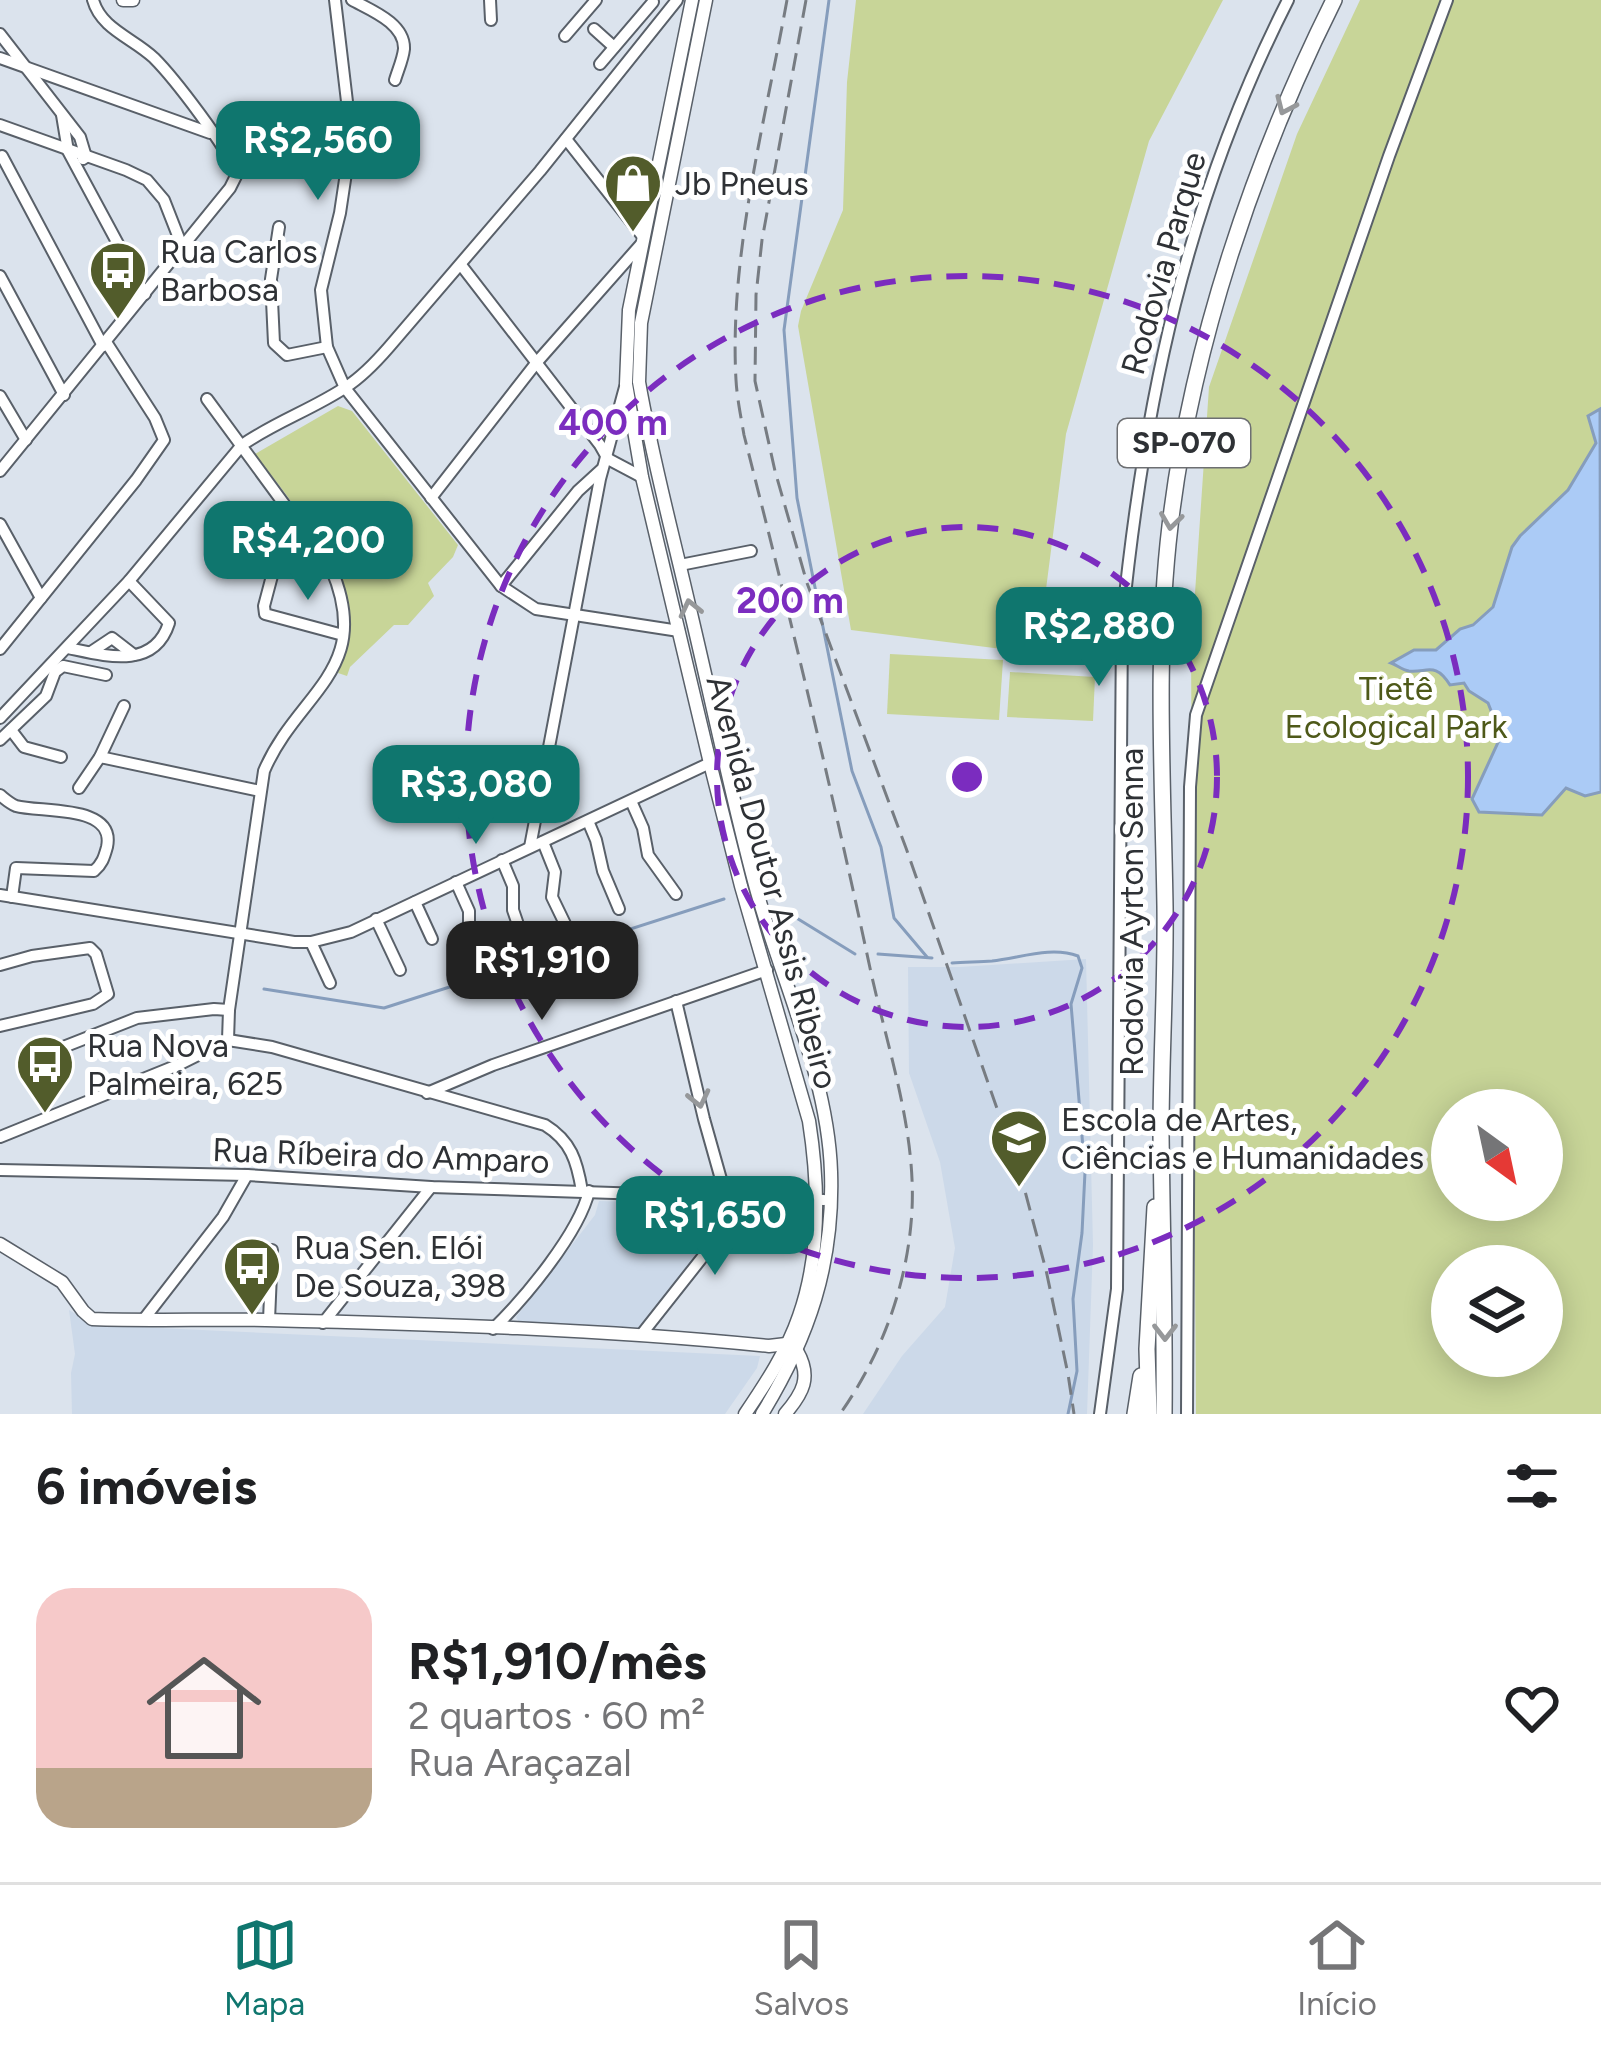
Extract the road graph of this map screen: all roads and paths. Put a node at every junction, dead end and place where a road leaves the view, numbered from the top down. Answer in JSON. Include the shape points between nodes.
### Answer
{"nodes":[{"id":1,"x":93,"y":0,"type":"edge"},
{"id":2,"x":123,"y":0,"type":"edge"},
{"id":3,"x":133,"y":0,"type":"edge"},
{"id":4,"x":335,"y":0,"type":"edge"},
{"id":5,"x":352,"y":0,"type":"edge"},
{"id":6,"x":388,"y":0,"type":"edge"},
{"id":7,"x":490,"y":0,"type":"edge"},
{"id":8,"x":596,"y":0,"type":"edge"},
{"id":9,"x":629,"y":0,"type":"edge"},
{"id":10,"x":676,"y":0,"type":"edge"},
{"id":11,"x":692,"y":0,"type":"edge"},
{"id":12,"x":706,"y":0,"type":"edge"},
{"id":13,"x":1288,"y":0,"type":"edge"},
{"id":14,"x":1334,"y":0,"type":"edge"},
{"id":15,"x":1447,"y":0,"type":"edge"},
{"id":16,"x":653,"y":2,"type":"edge"},
{"id":17,"x":643,"y":13,"type":"junction"},
{"id":18,"x":381,"y":16,"type":"junction"},
{"id":19,"x":688,"y":17,"type":"junction"},
{"id":20,"x":491,"y":20,"type":"dead end"},
{"id":21,"x":594,"y":29,"type":"dead end"},
{"id":22,"x":652,"y":33,"type":"junction"},
{"id":23,"x":0,"y":34,"type":"edge"},
{"id":24,"x":565,"y":36,"type":"dead end"},
{"id":25,"x":614,"y":47,"type":"junction"},
{"id":26,"x":0,"y":58,"type":"edge"},
{"id":27,"x":600,"y":64,"type":"dead end"},
{"id":28,"x":23,"y":66,"type":"junction"},
{"id":29,"x":395,"y":80,"type":"dead end"},
{"id":30,"x":63,"y":118,"type":"junction"},
{"id":31,"x":0,"y":125,"type":"edge"},
{"id":32,"x":20,"y":133,"type":"junction"},
{"id":33,"x":213,"y":134,"type":"junction"},
{"id":34,"x":566,"y":139,"type":"junction"},
{"id":35,"x":45,"y":141,"type":"junction"},
{"id":36,"x":72,"y":142,"type":"junction"},
{"id":37,"x":1,"y":158,"type":"edge"},
{"id":38,"x":81,"y":161,"type":"junction"},
{"id":39,"x":279,"y":227,"type":"dead end"},
{"id":40,"x":644,"y":240,"type":"junction"},
{"id":41,"x":182,"y":247,"type":"junction"},
{"id":42,"x":461,"y":265,"type":"junction"},
{"id":43,"x":0,"y":276,"type":"edge"},
{"id":44,"x":145,"y":294,"type":"junction"},
{"id":45,"x":105,"y":344,"type":"junction"},
{"id":46,"x":327,"y":346,"type":"junction"},
{"id":47,"x":537,"y":362,"type":"junction"},
{"id":48,"x":626,"y":383,"type":"junction"},
{"id":49,"x":345,"y":388,"type":"junction"},
{"id":50,"x":64,"y":395,"type":"junction"},
{"id":51,"x":0,"y":396,"type":"edge"},
{"id":52,"x":208,"y":399,"type":"dead end"},
{"id":53,"x":26,"y":440,"type":"junction"},
{"id":54,"x":242,"y":445,"type":"junction"},
{"id":55,"x":606,"y":463,"type":"junction"},
{"id":56,"x":0,"y":471,"type":"edge"},
{"id":57,"x":642,"y":477,"type":"junction"},
{"id":58,"x":431,"y":498,"type":"junction"},
{"id":59,"x":0,"y":524,"type":"edge"},
{"id":60,"x":751,"y":551,"type":"dead end"},
{"id":61,"x":680,"y":565,"type":"junction"},
{"id":62,"x":273,"y":572,"type":"dead end"},
{"id":63,"x":129,"y":581,"type":"junction"},
{"id":64,"x":501,"y":586,"type":"junction"},
{"id":65,"x":41,"y":598,"type":"junction"},
{"id":66,"x":572,"y":616,"type":"junction"},
{"id":67,"x":680,"y":632,"type":"junction"},
{"id":68,"x":343,"y":635,"type":"junction"},
{"id":69,"x":68,"y":648,"type":"junction"},
{"id":70,"x":0,"y":649,"type":"edge"},
{"id":71,"x":106,"y":676,"type":"dead end"},
{"id":72,"x":124,"y":706,"type":"dead end"},
{"id":73,"x":0,"y":718,"type":"edge"},
{"id":74,"x":10,"y":730,"type":"junction"},
{"id":75,"x":0,"y":740,"type":"edge"},
{"id":76,"x":61,"y":757,"type":"dead end"},
{"id":77,"x":100,"y":757,"type":"junction"},
{"id":78,"x":710,"y":763,"type":"junction"},
{"id":79,"x":79,"y":788,"type":"dead end"},
{"id":80,"x":260,"y":790,"type":"junction"},
{"id":81,"x":0,"y":795,"type":"edge"},
{"id":82,"x":631,"y":801,"type":"junction"},
{"id":83,"x":588,"y":821,"type":"junction"},
{"id":84,"x":543,"y":842,"type":"junction"},
{"id":85,"x":530,"y":847,"type":"junction"},
{"id":86,"x":502,"y":860,"type":"junction"},
{"id":87,"x":456,"y":882,"type":"junction"},
{"id":88,"x":676,"y":894,"type":"dead end"},
{"id":89,"x":6,"y":896,"type":"edge"},
{"id":90,"x":415,"y":902,"type":"junction"},
{"id":91,"x":619,"y":909,"type":"dead end"},
{"id":92,"x":376,"y":919,"type":"junction"},
{"id":93,"x":567,"y":928,"type":"dead end"},
{"id":94,"x":240,"y":933,"type":"junction"},
{"id":95,"x":432,"y":939,"type":"dead end"},
{"id":96,"x":523,"y":939,"type":"dead end"},
{"id":97,"x":311,"y":942,"type":"junction"},
{"id":98,"x":478,"y":951,"type":"dead end"},
{"id":99,"x":0,"y":961,"type":"edge"},
{"id":100,"x":400,"y":970,"type":"dead end"},
{"id":101,"x":766,"y":970,"type":"junction"},
{"id":102,"x":330,"y":982,"type":"dead end"},
{"id":103,"x":676,"y":1001,"type":"junction"},
{"id":104,"x":230,"y":1010,"type":"junction"},
{"id":105,"x":0,"y":1026,"type":"edge"},
{"id":106,"x":228,"y":1040,"type":"junction"},
{"id":107,"x":43,"y":1055,"type":"dead end"},
{"id":108,"x":428,"y":1093,"type":"junction"},
{"id":109,"x":1161,"y":1131,"type":"junction"},
{"id":110,"x":0,"y":1137,"type":"edge"},
{"id":111,"x":0,"y":1170,"type":"edge"},
{"id":112,"x":247,"y":1175,"type":"junction"},
{"id":113,"x":431,"y":1187,"type":"junction"},
{"id":114,"x":586,"y":1191,"type":"junction"},
{"id":115,"x":726,"y":1197,"type":"junction"},
{"id":116,"x":816,"y":1199,"type":"junction"},
{"id":117,"x":831,"y":1200,"type":"junction"},
{"id":118,"x":0,"y":1244,"type":"edge"},
{"id":119,"x":272,"y":1250,"type":"dead end"},
{"id":120,"x":514,"y":1308,"type":"junction"},
{"id":121,"x":144,"y":1318,"type":"junction"},
{"id":122,"x":269,"y":1320,"type":"junction"},
{"id":123,"x":323,"y":1323,"type":"junction"},
{"id":124,"x":493,"y":1329,"type":"junction"},
{"id":125,"x":509,"y":1330,"type":"junction"},
{"id":126,"x":641,"y":1335,"type":"junction"},
{"id":127,"x":1147,"y":1349,"type":"junction"},
{"id":128,"x":788,"y":1351,"type":"junction"},
{"id":129,"x":745,"y":1414,"type":"edge"},
{"id":130,"x":762,"y":1414,"type":"edge"},
{"id":131,"x":785,"y":1414,"type":"edge"},
{"id":132,"x":1100,"y":1414,"type":"edge"},
{"id":133,"x":1135,"y":1414,"type":"edge"},
{"id":134,"x":1149,"y":1414,"type":"edge"},
{"id":135,"x":1164,"y":1414,"type":"edge"},
{"id":136,"x":1187,"y":1414,"type":"edge"}],
"edges":[{"from":1,"to":33,"type":"street","via":[[103,20],[157,61]]},
{"from":2,"to":3,"type":"main road"},
{"from":4,"to":46,"type":"street","via":[[349,153],[321,290]]},
{"from":5,"to":18,"type":"street"},
{"from":6,"to":18,"type":"street"},
{"from":7,"to":20,"type":"street"},
{"from":8,"to":24,"type":"street"},
{"from":9,"to":17,"type":"street"},
{"from":10,"to":22,"type":"street"},
{"from":11,"to":19,"type":"main road","name":"Avenida Doutor Assis Ribeiro"},
{"from":12,"to":61,"type":"main road","name":"Avenida Doutor Assis Ribeiro","via":[[638,357]]},
{"from":13,"to":132,"type":"street","name":"Rodovia Parque","via":[[1190,241],[1132,520],[1122,624],[1117,1289]]},
{"from":14,"to":109,"type":"highway","name":"Rodovia Ayrton Senna","number":"SP-070","one_way":true,"via":[[1264,154],[1227,267],[1170,522],[1160,690]]},
{"from":15,"to":136,"type":"street","via":[[1196,715]]},
{"from":16,"to":17,"type":"street"},
{"from":17,"to":25,"type":"street"},
{"from":18,"to":29,"type":"street","via":[[403,39]]},
{"from":19,"to":22,"type":"street","via":[[677,15]]},
{"from":19,"to":40,"type":"main road","name":"Avenida Doutor Assis Ribeiro"},
{"from":21,"to":25,"type":"street"},
{"from":22,"to":34,"type":"street"},
{"from":23,"to":28,"type":"street"},
{"from":25,"to":27,"type":"street"},
{"from":26,"to":28,"type":"street"},
{"from":28,"to":30,"type":"street"},
{"from":28,"to":33,"type":"street"},
{"from":30,"to":35,"type":"street"},
{"from":30,"to":36,"type":"street"},
{"from":31,"to":32,"type":"street"},
{"from":32,"to":35,"type":"street"},
{"from":32,"to":37,"type":"street"},
{"from":33,"to":41,"type":"street","via":[[237,174]]},
{"from":34,"to":40,"type":"street"},
{"from":34,"to":42,"type":"street"},
{"from":35,"to":36,"type":"street"},
{"from":36,"to":38,"type":"street"},
{"from":37,"to":45,"type":"street"},
{"from":38,"to":41,"type":"street","via":[[147,180]]},
{"from":38,"to":44,"type":"street"},
{"from":39,"to":46,"type":"street","via":[[274,343],[287,355]]},
{"from":40,"to":47,"type":"street"},
{"from":40,"to":48,"type":"main road","name":"Avenida Doutor Assis Ribeiro","via":[[629,310]]},
{"from":41,"to":44,"type":"street"},
{"from":42,"to":47,"type":"street"},
{"from":42,"to":49,"type":"street"},
{"from":43,"to":50,"type":"street"},
{"from":44,"to":45,"type":"street"},
{"from":45,"to":50,"type":"street"},
{"from":45,"to":65,"type":"street","via":[[164,440]]},
{"from":46,"to":49,"type":"street"},
{"from":47,"to":55,"type":"street"},
{"from":47,"to":58,"type":"street"},
{"from":48,"to":55,"type":"street"},
{"from":48,"to":57,"type":"main road","name":"Avenida Doutor Assis Ribeiro"},
{"from":49,"to":54,"type":"street"},
{"from":49,"to":58,"type":"street"},
{"from":50,"to":53,"type":"street"},
{"from":51,"to":53,"type":"street"},
{"from":52,"to":54,"type":"street"},
{"from":53,"to":56,"type":"street"},
{"from":54,"to":63,"type":"street"},
{"from":54,"to":68,"type":"street","via":[[331,568]]},
{"from":55,"to":57,"type":"street"},
{"from":55,"to":64,"type":"street"},
{"from":55,"to":66,"type":"street"},
{"from":57,"to":67,"type":"main road","name":"Avenida Doutor Assis Ribeiro"},
{"from":58,"to":64,"type":"street"},
{"from":59,"to":65,"type":"street"},
{"from":60,"to":61,"type":"street"},
{"from":117,"to":61,"type":"main road","name":"Avenida Doutor Assis Ribeiro","one_way":true,"via":[[819,1089],[755,884]]},
{"from":62,"to":68,"type":"street","via":[[266,614]]},
{"from":63,"to":69,"type":"street"},
{"from":63,"to":69,"type":"street","via":[[169,623],[150,651],[136,657],[112,638],[90,653]]},
{"from":64,"to":66,"type":"street","via":[[536,609]]},
{"from":65,"to":70,"type":"street"},
{"from":66,"to":67,"type":"street"},
{"from":66,"to":85,"type":"street"},
{"from":67,"to":78,"type":"main road","name":"Avenida Doutor Assis Ribeiro"},
{"from":68,"to":80,"type":"street","via":[[332,674],[274,749]]},
{"from":69,"to":73,"type":"street"},
{"from":71,"to":74,"type":"street","via":[[63,666],[46,696]]},
{"from":72,"to":77,"type":"street"},
{"from":74,"to":75,"type":"street"},
{"from":74,"to":76,"type":"street","via":[[24,747]]},
{"from":77,"to":79,"type":"street"},
{"from":77,"to":80,"type":"street"},
{"from":78,"to":82,"type":"street"},
{"from":78,"to":101,"type":"main road","name":"Avenida Doutor Assis Ribeiro"},
{"from":80,"to":94,"type":"street"},
{"from":81,"to":89,"type":"street","via":[[18,807],[94,820],[109,835],[94,871],[16,868]]},
{"from":82,"to":83,"type":"street"},
{"from":82,"to":88,"type":"street","via":[[648,855]]},
{"from":83,"to":84,"type":"street"},
{"from":83,"to":91,"type":"street"},
{"from":84,"to":85,"type":"street"},
{"from":84,"to":93,"type":"street","via":[[555,872],[552,897]]},
{"from":85,"to":86,"type":"street"},
{"from":86,"to":87,"type":"street"},
{"from":86,"to":96,"type":"street"},
{"from":87,"to":90,"type":"street"},
{"from":87,"to":98,"type":"street"},
{"from":89,"to":94,"type":"street"},
{"from":90,"to":92,"type":"street"},
{"from":90,"to":95,"type":"street"},
{"from":92,"to":97,"type":"street"},
{"from":92,"to":100,"type":"street"},
{"from":94,"to":97,"type":"street"},
{"from":94,"to":104,"type":"street"},
{"from":97,"to":102,"type":"street"},
{"from":99,"to":105,"type":"street","via":[[89,948],[108,994]]},
{"from":101,"to":103,"type":"street"},
{"from":101,"to":116,"type":"main road","name":"Avenida Doutor Assis Ribeiro","via":[[809,1121]]},
{"from":103,"to":108,"type":"street"},
{"from":103,"to":115,"type":"street","one_way":true},
{"from":104,"to":106,"type":"street"},
{"from":104,"to":107,"type":"street","via":[[123,1021]]},
{"from":106,"to":108,"type":"street"},
{"from":106,"to":110,"type":"street"},
{"from":108,"to":114,"type":"street","via":[[554,1131],[568,1143]]},
{"from":109,"to":127,"type":"highway","name":"Rodovia Ayrton Senna","number":"SP-070"},
{"from":109,"to":135,"type":"highway","name":"Rodovia Ayrton Senna","number":"SP-070","one_way":true},
{"from":111,"to":112,"type":"street","name":"Rua Ríbeira do Amparo"},
{"from":112,"to":113,"type":"street","name":"Rua Ríbeira do Amparo"},
{"from":112,"to":121,"type":"street"},
{"from":113,"to":114,"type":"street","name":"Rua Ríbeira do Amparo"},
{"from":113,"to":123,"type":"street"},
{"from":114,"to":115,"type":"street","name":"Rua Ríbeira do Amparo"},
{"from":114,"to":120,"type":"street","via":[[577,1223]]},
{"from":115,"to":116,"type":"street","name":"Rua Ríbeira do Amparo"},
{"from":115,"to":126,"type":"street","via":[[718,1237]]},
{"from":116,"to":117,"type":"street","name":"Rua Ríbeira do Amparo"},
{"from":116,"to":128,"type":"main road","name":"Avenida Doutor Assis Ribeiro","via":[[810,1273]]},
{"from":117,"to":128,"type":"main road","name":"Avenida Doutor Assis Ribeiro","via":[[821,1283]]},
{"from":118,"to":121,"type":"main road","via":[[62,1282],[92,1319]]},
{"from":119,"to":122,"type":"street"},
{"from":120,"to":124,"type":"street"},
{"from":120,"to":125,"type":"street"},
{"from":121,"to":122,"type":"main road"},
{"from":122,"to":123,"type":"main road"},
{"from":123,"to":124,"type":"main road"},
{"from":124,"to":125,"type":"main road"},
{"from":125,"to":126,"type":"main road"},
{"from":126,"to":128,"type":"main road"},
{"from":127,"to":133,"type":"highway"},
{"from":127,"to":134,"type":"highway","name":"Rodovia Ayrton Senna","number":"SP-070"},
{"from":128,"to":129,"type":"main road","name":"Avenida Doutor Assis Ribeiro"},
{"from":128,"to":130,"type":"main road","name":"Avenida Doutor Assis Ribeiro"},
{"from":128,"to":131,"type":"main road","via":[[803,1362],[806,1380]]}]}
